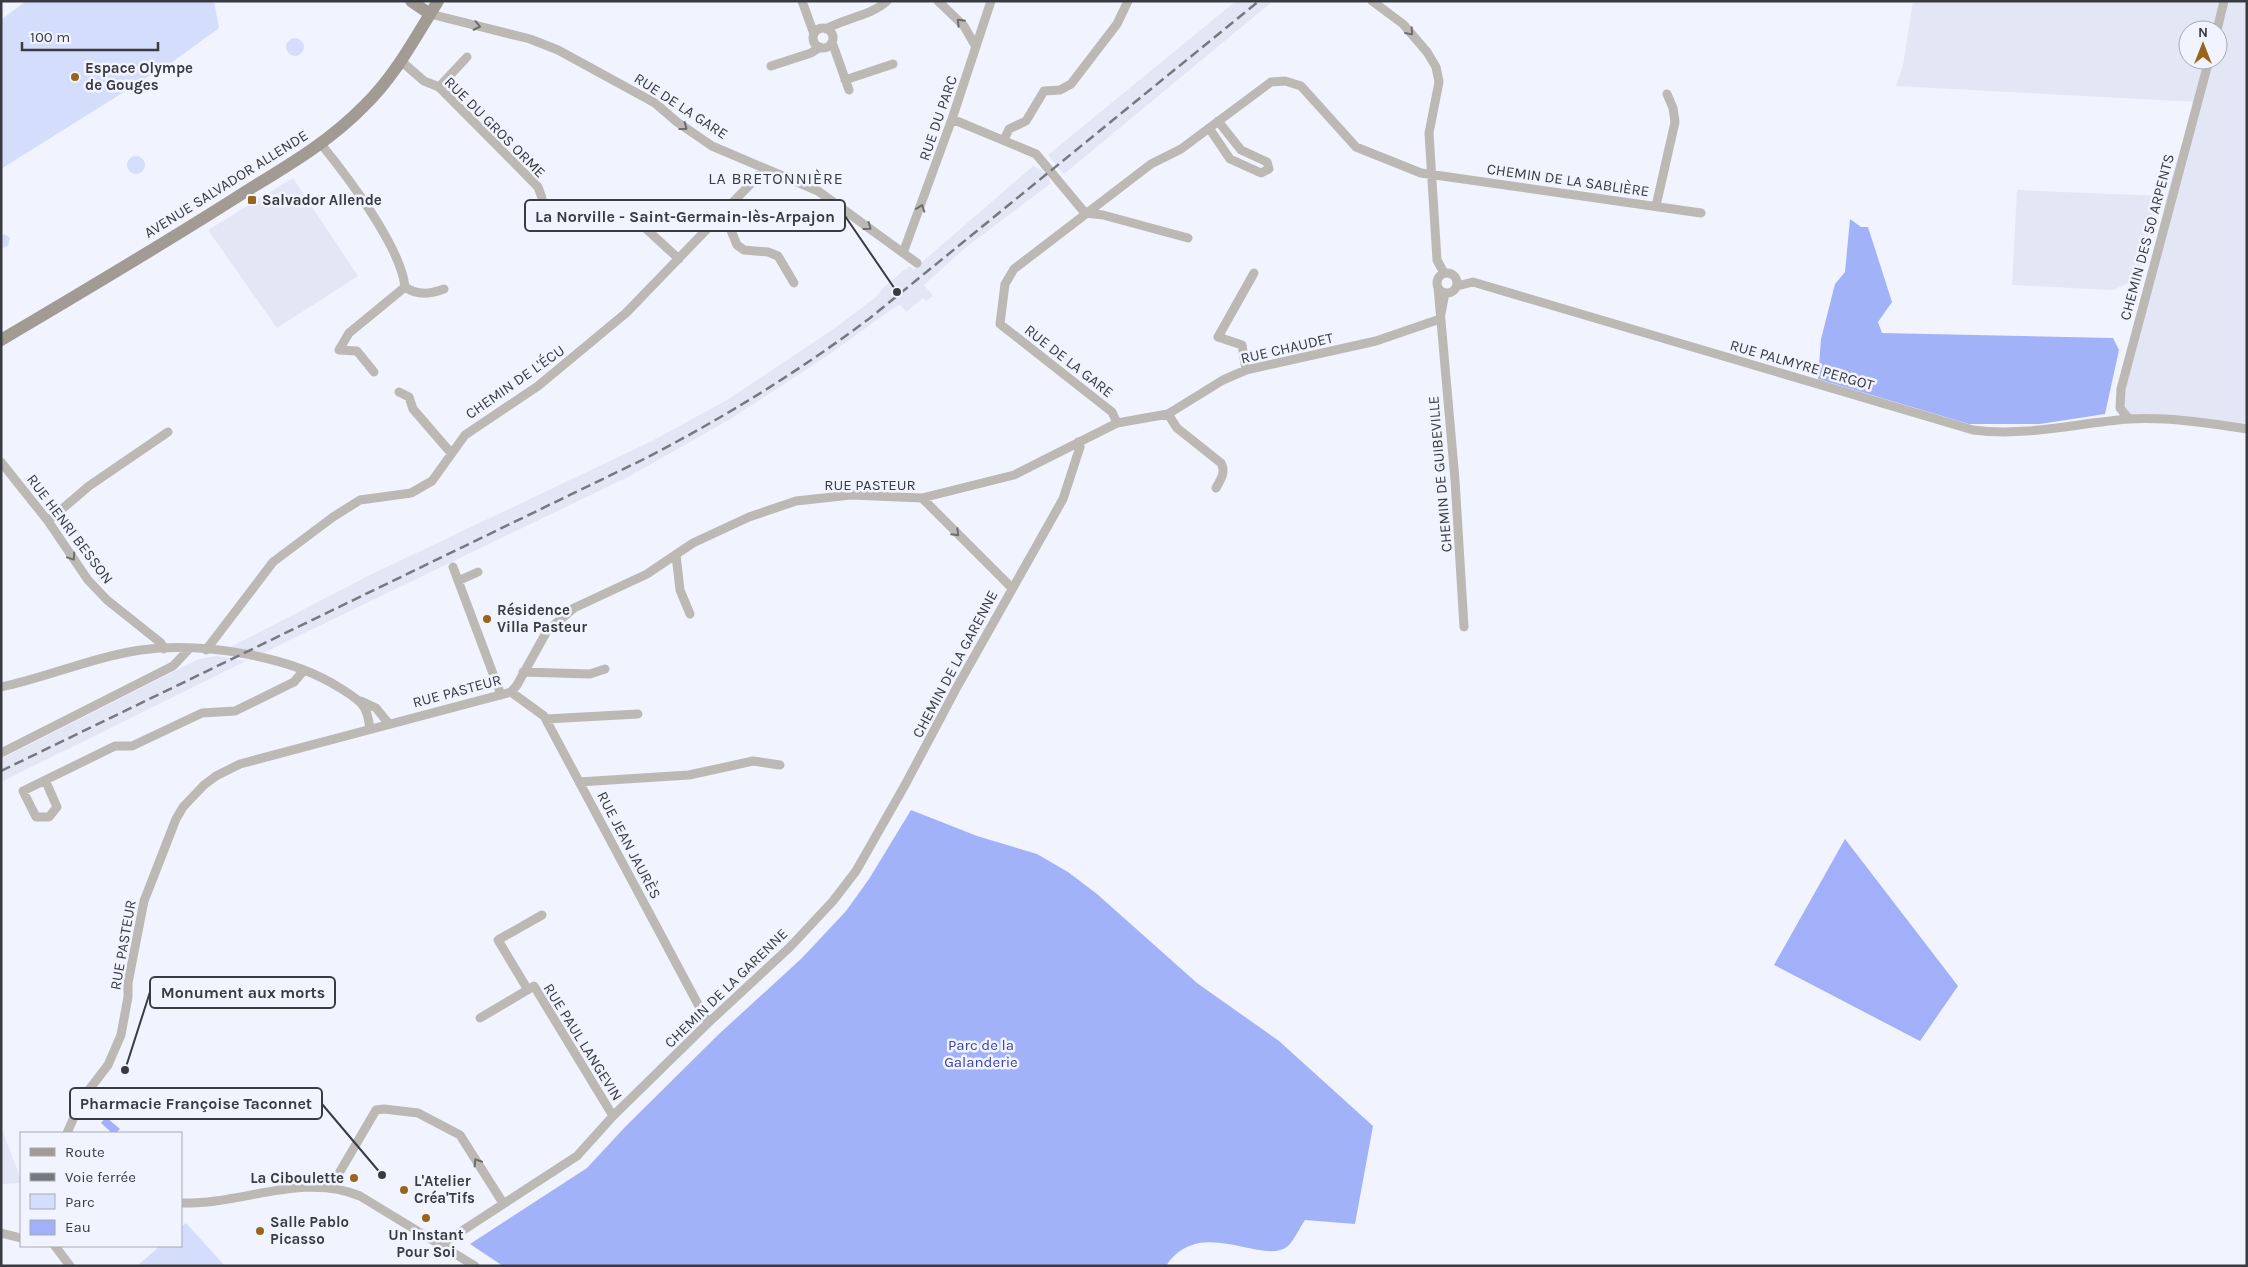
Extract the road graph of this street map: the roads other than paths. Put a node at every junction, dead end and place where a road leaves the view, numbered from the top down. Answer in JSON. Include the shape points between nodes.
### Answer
{"nodes":[{"id":1,"x":411,"y":1,"type":"edge"},
{"id":2,"x":438,"y":1,"type":"edge"},
{"id":3,"x":802,"y":1,"type":"edge"},
{"id":4,"x":887,"y":1,"type":"edge"},
{"id":5,"x":938,"y":1,"type":"edge"},
{"id":6,"x":991,"y":1,"type":"edge"},
{"id":7,"x":1128,"y":1,"type":"edge"},
{"id":8,"x":1372,"y":1,"type":"edge"},
{"id":9,"x":2224,"y":1,"type":"edge"},
{"id":10,"x":430,"y":14,"type":"junction"},
{"id":11,"x":2219,"y":20,"type":"edge"},
{"id":12,"x":826,"y":29,"type":"junction"},
{"id":13,"x":814,"y":34,"type":"junction"},
{"id":14,"x":832,"y":42,"type":"junction"},
{"id":15,"x":820,"y":47,"type":"junction"},
{"id":16,"x":976,"y":47,"type":"junction"},
{"id":17,"x":467,"y":57,"type":"dead end"},
{"id":18,"x":401,"y":61,"type":"junction"},
{"id":19,"x":893,"y":64,"type":"dead end"},
{"id":20,"x":772,"y":66,"type":"dead end"},
{"id":21,"x":2207,"y":70,"type":"edge"},
{"id":22,"x":845,"y":80,"type":"junction"},
{"id":23,"x":439,"y":87,"type":"junction"},
{"id":24,"x":849,"y":90,"type":"dead end"},
{"id":25,"x":1667,"y":94,"type":"dead end"},
{"id":26,"x":952,"y":120,"type":"junction"},
{"id":27,"x":1218,"y":121,"type":"junction"},
{"id":28,"x":1209,"y":128,"type":"junction"},
{"id":29,"x":1004,"y":140,"type":"junction"},
{"id":30,"x":322,"y":144,"type":"junction"},
{"id":31,"x":765,"y":169,"type":"junction"},
{"id":32,"x":1432,"y":175,"type":"junction"},
{"id":33,"x":542,"y":198,"type":"dead end"},
{"id":34,"x":619,"y":204,"type":"dead end"},
{"id":35,"x":1656,"y":206,"type":"junction"},
{"id":36,"x":723,"y":212,"type":"junction"},
{"id":37,"x":1701,"y":213,"type":"dead end"},
{"id":38,"x":1084,"y":214,"type":"junction"},
{"id":39,"x":1188,"y":238,"type":"dead end"},
{"id":40,"x":903,"y":254,"type":"junction"},
{"id":41,"x":678,"y":259,"type":"junction"},
{"id":42,"x":917,"y":263,"type":"dead end"},
{"id":43,"x":1254,"y":273,"type":"dead end"},
{"id":44,"x":1444,"y":273,"type":"junction"},
{"id":45,"x":1456,"y":281,"type":"junction"},
{"id":46,"x":794,"y":283,"type":"dead end"},
{"id":47,"x":405,"y":287,"type":"junction"},
{"id":48,"x":444,"y":289,"type":"dead end"},
{"id":49,"x":1442,"y":290,"type":"junction"},
{"id":50,"x":1440,"y":319,"type":"junction"},
{"id":51,"x":1000,"y":324,"type":"joint"},
{"id":52,"x":1,"y":340,"type":"edge"},
{"id":53,"x":1246,"y":370,"type":"junction"},
{"id":54,"x":374,"y":372,"type":"dead end"},
{"id":55,"x":398,"y":392,"type":"dead end"},
{"id":56,"x":1168,"y":414,"type":"junction"},
{"id":57,"x":2129,"y":419,"type":"junction"},
{"id":58,"x":1117,"y":423,"type":"junction"},
{"id":59,"x":2247,"y":429,"type":"edge"},
{"id":60,"x":168,"y":432,"type":"dead end"},
{"id":61,"x":1078,"y":442,"type":"junction"},
{"id":62,"x":451,"y":454,"type":"junction"},
{"id":63,"x":1,"y":462,"type":"edge"},
{"id":64,"x":1216,"y":488,"type":"dead end"},
{"id":65,"x":922,"y":498,"type":"junction"},
{"id":66,"x":48,"y":520,"type":"junction"},
{"id":67,"x":676,"y":555,"type":"junction"},
{"id":68,"x":453,"y":567,"type":"dead end"},
{"id":69,"x":478,"y":572,"type":"dead end"},
{"id":70,"x":458,"y":581,"type":"junction"},
{"id":71,"x":1012,"y":588,"type":"junction"},
{"id":72,"x":690,"y":614,"type":"dead end"},
{"id":73,"x":1464,"y":627,"type":"dead end"},
{"id":74,"x":164,"y":649,"type":"junction"},
{"id":75,"x":189,"y":649,"type":"junction"},
{"id":76,"x":206,"y":650,"type":"junction"},
{"id":77,"x":605,"y":669,"type":"dead end"},
{"id":78,"x":304,"y":670,"type":"junction"},
{"id":79,"x":523,"y":672,"type":"junction"},
{"id":80,"x":1,"y":687,"type":"edge"},
{"id":81,"x":511,"y":692,"type":"junction"},
{"id":82,"x":502,"y":694,"type":"junction"},
{"id":83,"x":358,"y":700,"type":"junction"},
{"id":84,"x":638,"y":714,"type":"dead end"},
{"id":85,"x":546,"y":719,"type":"junction"},
{"id":86,"x":389,"y":724,"type":"junction"},
{"id":87,"x":370,"y":729,"type":"junction"},
{"id":88,"x":1,"y":753,"type":"edge"},
{"id":89,"x":780,"y":765,"type":"dead end"},
{"id":90,"x":46,"y":782,"type":"dead end"},
{"id":91,"x":579,"y":782,"type":"junction"},
{"id":92,"x":542,"y":915,"type":"dead end"},
{"id":93,"x":528,"y":990,"type":"junction"},
{"id":94,"x":480,"y":1018,"type":"dead end"},
{"id":95,"x":708,"y":1023,"type":"junction"},
{"id":96,"x":614,"y":1116,"type":"junction"},
{"id":97,"x":66,"y":1132,"type":"edge"},
{"id":98,"x":331,"y":1188,"type":"junction"},
{"id":99,"x":182,"y":1203,"type":"edge"},
{"id":100,"x":503,"y":1203,"type":"junction"},
{"id":101,"x":1,"y":1231,"type":"edge"},
{"id":102,"x":20,"y":1231,"type":"edge"},
{"id":103,"x":20,"y":1238,"type":"edge"},
{"id":104,"x":442,"y":1244,"type":"junction"},
{"id":105,"x":56,"y":1247,"type":"edge"},
{"id":106,"x":70,"y":1266,"type":"edge"},
{"id":107,"x":475,"y":1266,"type":"edge"}],
"edges":[{"from":1,"to":10,"type":"main road"},
{"from":2,"to":10,"type":"main road","name":"AVENUE SALVADOR ALLENDE"},
{"from":3,"to":13,"type":"street"},
{"from":4,"to":12,"type":"street","via":[[875,10]]},
{"from":16,"to":5,"type":"street","one_way":true,"via":[[964,26]]},
{"from":6,"to":16,"type":"street","name":"RUE DU PARC"},
{"from":7,"to":29,"type":"street","via":[[1117,24],[1071,84],[1060,90],[1044,91],[1026,120],[1009,129]]},
{"from":8,"to":32,"type":"street","one_way":true,"via":[[1403,24],[1428,52],[1436,67],[1439,82],[1429,133]]},
{"from":9,"to":11,"type":"street"},
{"from":10,"to":18,"type":"main road","name":"AVENUE SALVADOR ALLENDE"},
{"from":10,"to":31,"type":"street","name":"RUE DE LA GARE","one_way":true,"via":[[530,39],[558,50],[655,103],[712,146]]},
{"from":12,"to":13,"type":"street","via":[[819,29]]},
{"from":12,"to":14,"type":"street","via":[[832,34]]},
{"from":13,"to":15,"type":"street","via":[[814,41]]},
{"from":14,"to":15,"type":"street"},
{"from":14,"to":22,"type":"street"},
{"from":15,"to":20,"type":"street","via":[[811,54]]},
{"from":16,"to":26,"type":"street","name":"RUE DU PARC"},
{"from":17,"to":23,"type":"street"},
{"from":18,"to":23,"type":"street","name":"RUE DU GROS ORME","via":[[424,81]]},
{"from":18,"to":30,"type":"main road","name":"AVENUE SALVADOR ALLENDE","via":[[365,106]]},
{"from":19,"to":22,"type":"street"},
{"from":21,"to":57,"type":"street","name":"CHEMIN DES 50 ARPENTS","via":[[2121,389],[2120,408]]},
{"from":22,"to":24,"type":"street"},
{"from":23,"to":33,"type":"street","name":"RUE DU GROS ORME","via":[[538,187]]},
{"from":25,"to":35,"type":"street","via":[[1675,122]]},
{"from":26,"to":29,"type":"street"},
{"from":40,"to":26,"type":"street","name":"RUE DU PARC","one_way":true},
{"from":27,"to":28,"type":"street","name":"CHEMIN DE LA SABLIÈRE"},
{"from":27,"to":28,"type":"street","via":[[1236,146],[1268,162],[1269,169],[1261,173],[1230,159]]},
{"from":27,"to":32,"type":"street","name":"CHEMIN DE LA SABLIÈRE","via":[[1271,82],[1293,83],[1306,90],[1356,147]]},
{"from":28,"to":38,"type":"street","name":"CHEMIN DE LA SABLIÈRE","via":[[1181,149],[1151,164]]},
{"from":29,"to":38,"type":"street","via":[[1036,154]]},
{"from":30,"to":47,"type":"street","via":[[380,228],[404,276]]},
{"from":30,"to":52,"type":"main road","name":"AVENUE SALVADOR ALLENDE","via":[[226,206]]},
{"from":31,"to":36,"type":"street","name":"CHEMIN DE L'ÉCU"},
{"from":31,"to":40,"type":"street","name":"RUE DE LA GARE","one_way":true,"via":[[818,191]]},
{"from":32,"to":35,"type":"street","name":"CHEMIN DE LA SABLIÈRE"},
{"from":32,"to":44,"type":"street","via":[[1437,260]]},
{"from":34,"to":41,"type":"street"},
{"from":35,"to":37,"type":"street","name":"CHEMIN DE LA SABLIÈRE"},
{"from":36,"to":41,"type":"street","name":"CHEMIN DE L'ÉCU"},
{"from":36,"to":46,"type":"street","via":[[737,245],[744,250],[778,256]]},
{"from":38,"to":39,"type":"street"},
{"from":38,"to":51,"type":"street","name":"CHEMIN DE LA SABLIÈRE","via":[[1009,274]]},
{"from":40,"to":42,"type":"street","name":"RUE DE LA GARE"},
{"from":41,"to":62,"type":"street","name":"CHEMIN DE L'ÉCU","via":[[599,337],[538,386],[473,427]]},
{"from":43,"to":53,"type":"street","via":[[1218,337],[1242,345]]},
{"from":44,"to":45,"type":"street","via":[[1450,273]]},
{"from":44,"to":49,"type":"street","via":[[1439,277]]},
{"from":45,"to":49,"type":"street","via":[[1451,292]]},
{"from":45,"to":57,"type":"street","name":"RUE PALMYRE PERGOT","via":[[1473,282],[1973,430],[2040,430]]},
{"from":47,"to":48,"type":"street","via":[[412,292],[428,294]]},
{"from":47,"to":54,"type":"street","via":[[349,334],[339,350],[357,351]]},
{"from":49,"to":50,"type":"street"},
{"from":50,"to":53,"type":"street","name":"RUE CHAUDET","via":[[1376,341]]},
{"from":50,"to":73,"type":"street","name":"CHEMIN DE GUIBEVILLE"},
{"from":51,"to":58,"type":"street","name":"RUE DE LA GARE","via":[[1112,412]]},
{"from":53,"to":56,"type":"street","name":"RUE CHAUDET","via":[[1223,380]]},
{"from":55,"to":62,"type":"street","via":[[408,397],[413,409]]},
{"from":56,"to":58,"type":"street","name":"RUE CHAUDET"},
{"from":56,"to":64,"type":"street","via":[[1177,428],[1221,463],[1223,476]]},
{"from":57,"to":59,"type":"street","name":"RUE PALMYRE PERGOT","via":[[2200,422]]},
{"from":58,"to":61,"type":"street","name":"RUE PASTEUR"},
{"from":60,"to":66,"type":"street","via":[[89,486]]},
{"from":61,"to":65,"type":"street","name":"RUE PASTEUR","via":[[1014,475]]},
{"from":61,"to":71,"type":"street","name":"CHEMIN DE LA GARENNE","via":[[1080,447],[1063,499]]},
{"from":62,"to":76,"type":"street","name":"CHEMIN DE L'ÉCU","via":[[432,481],[422,488],[411,493],[360,500],[273,562]]},
{"from":63,"to":66,"type":"street","name":"RUE HENRI BESSON"},
{"from":65,"to":67,"type":"street","name":"RUE PASTEUR","via":[[851,495],[796,501],[749,517],[693,543]]},
{"from":65,"to":71,"type":"street","one_way":true},
{"from":66,"to":74,"type":"street","name":"RUE HENRI BESSON","one_way":true,"via":[[88,580]]},
{"from":67,"to":72,"type":"street","via":[[680,590]]},
{"from":67,"to":79,"type":"street","name":"RUE PASTEUR","via":[[647,574],[574,608],[547,631]]},
{"from":68,"to":70,"type":"street"},
{"from":69,"to":70,"type":"street"},
{"from":70,"to":82,"type":"street"},
{"from":71,"to":95,"type":"street","name":"CHEMIN DE LA GARENNE","via":[[906,786],[856,871],[790,947]]},
{"from":74,"to":75,"type":"street"},
{"from":74,"to":80,"type":"street","via":[[122,654]]},
{"from":75,"to":76,"type":"street"},
{"from":75,"to":88,"type":"street","via":[[174,666]]},
{"from":76,"to":78,"type":"street","via":[[259,658]]},
{"from":77,"to":79,"type":"street","via":[[590,674]]},
{"from":78,"to":83,"type":"street","via":[[328,680]]},
{"from":78,"to":90,"type":"street","via":[[294,682],[235,711],[202,713],[132,746],[116,746]]},
{"from":79,"to":81,"type":"street","name":"RUE PASTEUR"},
{"from":81,"to":82,"type":"street","name":"RUE PASTEUR"},
{"from":81,"to":85,"type":"street","name":"RUE JEAN JAURÈS"},
{"from":82,"to":86,"type":"street","name":"RUE PASTEUR"},
{"from":83,"to":86,"type":"street","via":[[376,708]]},
{"from":83,"to":87,"type":"street","via":[[364,707]]},
{"from":84,"to":85,"type":"street"},
{"from":85,"to":91,"type":"street","name":"RUE JEAN JAURÈS"},
{"from":86,"to":87,"type":"street","name":"RUE PASTEUR"},
{"from":87,"to":97,"type":"street","name":"RUE PASTEUR","via":[[227,770],[204,785],[183,807],[167,838],[144,901],[121,1035],[108,1066],[82,1099]]},
{"from":89,"to":91,"type":"street","via":[[753,761],[689,775]]},
{"from":91,"to":95,"type":"street","name":"RUE JEAN JAURÈS"},
{"from":92,"to":93,"type":"street","name":"RUE PAUL LANGEVIN","via":[[498,940]]},
{"from":93,"to":94,"type":"street","name":"RUE PAUL LANGEVIN"},
{"from":93,"to":96,"type":"street","name":"RUE PAUL LANGEVIN","via":[[534,986]]},
{"from":95,"to":96,"type":"street","name":"CHEMIN DE LA GARENNE"},
{"from":96,"to":100,"type":"street","name":"CHEMIN DE LA GARENNE","via":[[577,1156]]},
{"from":98,"to":99,"type":"street","via":[[312,1187],[227,1200]]},
{"from":100,"to":98,"type":"street","one_way":true,"via":[[460,1135],[418,1113],[384,1108],[376,1110]]},
{"from":98,"to":104,"type":"street","via":[[360,1196]]},
{"from":100,"to":104,"type":"street","name":"CHEMIN DE LA GARENNE"},
{"from":101,"to":102,"type":"street"},
{"from":101,"to":103,"type":"street"},
{"from":104,"to":107,"type":"street"},
{"from":105,"to":106,"type":"street"}]}
